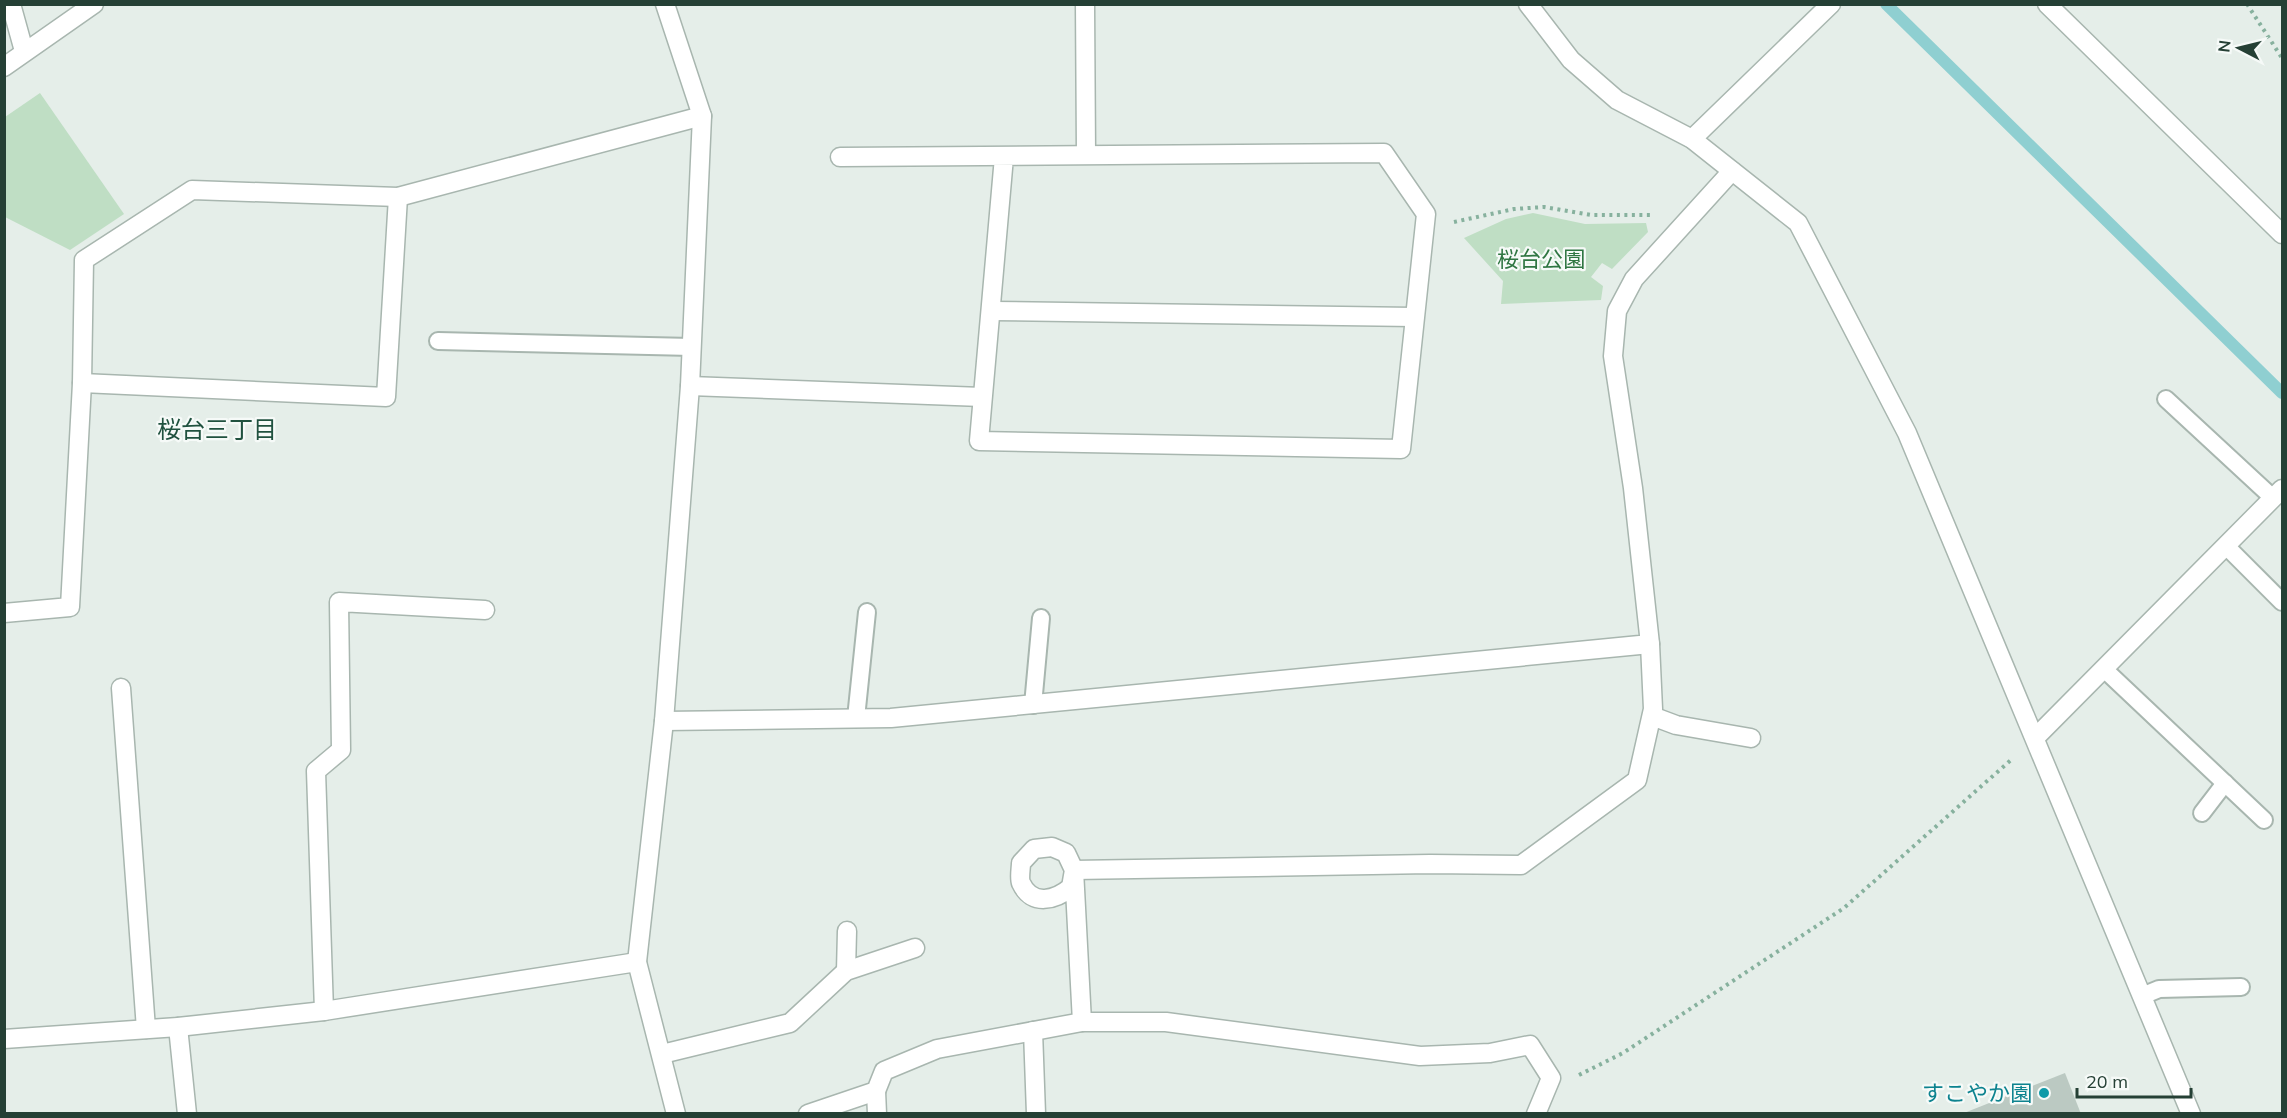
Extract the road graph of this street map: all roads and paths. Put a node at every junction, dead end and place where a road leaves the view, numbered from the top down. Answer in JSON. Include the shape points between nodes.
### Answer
{"nodes":[{"id":1,"x":11,"y":4,"type":"edge"},
{"id":2,"x":94,"y":4,"type":"edge"},
{"id":3,"x":665,"y":4,"type":"edge"},
{"id":4,"x":1085,"y":4,"type":"edge"},
{"id":5,"x":1528,"y":4,"type":"edge"},
{"id":6,"x":1831,"y":4,"type":"edge"},
{"id":7,"x":2047,"y":4,"type":"edge"},
{"id":8,"x":2247,"y":4,"type":"edge"},
{"id":9,"x":24,"y":51,"type":"junction"},
{"id":10,"x":2283,"y":58,"type":"edge"},
{"id":11,"x":4,"y":67,"type":"edge"},
{"id":12,"x":702,"y":116,"type":"junction"},
{"id":13,"x":1692,"y":139,"type":"junction"},
{"id":14,"x":1086,"y":154,"type":"junction"},
{"id":15,"x":840,"y":157,"type":"dead end"},
{"id":16,"x":1004,"y":157,"type":"junction"},
{"id":17,"x":1732,"y":171,"type":"junction"},
{"id":18,"x":398,"y":197,"type":"junction"},
{"id":19,"x":1692,"y":215,"type":"junction"},
{"id":20,"x":1424,"y":229,"type":"junction"},
{"id":21,"x":2283,"y":234,"type":"edge"},
{"id":22,"x":992,"y":311,"type":"junction"},
{"id":23,"x":1414,"y":317,"type":"junction"},
{"id":24,"x":438,"y":341,"type":"dead end"},
{"id":25,"x":692,"y":347,"type":"junction"},
{"id":26,"x":82,"y":383,"type":"junction"},
{"id":27,"x":690,"y":386,"type":"junction"},
{"id":28,"x":982,"y":397,"type":"junction"},
{"id":29,"x":2166,"y":399,"type":"dead end"},
{"id":30,"x":2278,"y":494,"type":"edge"},
{"id":31,"x":2226,"y":546,"type":"junction"},
{"id":32,"x":2283,"y":603,"type":"edge"},
{"id":33,"x":485,"y":610,"type":"dead end"},
{"id":34,"x":867,"y":612,"type":"dead end"},
{"id":35,"x":4,"y":613,"type":"edge"},
{"id":36,"x":1041,"y":618,"type":"dead end"},
{"id":37,"x":1650,"y":644,"type":"junction"},
{"id":38,"x":2104,"y":669,"type":"junction"},
{"id":39,"x":121,"y":688,"type":"dead end"},
{"id":40,"x":1033,"y":705,"type":"junction"},
{"id":41,"x":1652,"y":716,"type":"junction"},
{"id":42,"x":856,"y":718,"type":"junction"},
{"id":43,"x":664,"y":722,"type":"junction"},
{"id":44,"x":1751,"y":738,"type":"dead end"},
{"id":45,"x":2035,"y":738,"type":"junction"},
{"id":46,"x":2225,"y":783,"type":"junction"},
{"id":47,"x":2202,"y":813,"type":"dead end"},
{"id":48,"x":2264,"y":820,"type":"dead end"},
{"id":49,"x":847,"y":931,"type":"dead end"},
{"id":50,"x":915,"y":948,"type":"dead end"},
{"id":51,"x":637,"y":962,"type":"junction"},
{"id":52,"x":846,"y":971,"type":"junction"},
{"id":53,"x":2241,"y":987,"type":"dead end"},
{"id":54,"x":2142,"y":996,"type":"junction"},
{"id":55,"x":324,"y":1011,"type":"junction"},
{"id":56,"x":1082,"y":1022,"type":"junction"},
{"id":57,"x":178,"y":1027,"type":"junction"},
{"id":58,"x":146,"y":1029,"type":"junction"},
{"id":59,"x":1034,"y":1031,"type":"junction"},
{"id":60,"x":4,"y":1039,"type":"edge"},
{"id":61,"x":662,"y":1054,"type":"junction"},
{"id":62,"x":1551,"y":1078,"type":"junction"},
{"id":63,"x":876,"y":1091,"type":"junction"},
{"id":64,"x":187,"y":1113,"type":"edge"},
{"id":65,"x":676,"y":1113,"type":"edge"},
{"id":66,"x":808,"y":1113,"type":"edge"},
{"id":67,"x":878,"y":1113,"type":"edge"},
{"id":68,"x":1036,"y":1113,"type":"edge"},
{"id":69,"x":1536,"y":1113,"type":"edge"},
{"id":70,"x":2191,"y":1113,"type":"edge"}],
"edges":[{"from":1,"to":9,"type":"street"},
{"from":2,"to":9,"type":"street"},
{"from":3,"to":12,"type":"street"},
{"from":4,"to":14,"type":"street"},
{"from":5,"to":13,"type":"street","via":[[1571,60],[1617,100]]},
{"from":6,"to":13,"type":"street"},
{"from":7,"to":21,"type":"street"},
{"from":8,"to":10,"type":"path"},
{"from":9,"to":11,"type":"street"},
{"from":12,"to":18,"type":"street"},
{"from":12,"to":25,"type":"street"},
{"from":13,"to":17,"type":"street"},
{"from":14,"to":16,"type":"street"},
{"from":14,"to":20,"type":"street","via":[[1384,153],[1426,214]]},
{"from":15,"to":16,"type":"street"},
{"from":16,"to":22,"type":"street"},
{"from":17,"to":19,"type":"street"},
{"from":17,"to":45,"type":"street","via":[[1798,223],[1907,433]]},
{"from":18,"to":26,"type":"street","via":[[192,190],[84,260]]},
{"from":18,"to":26,"type":"street","via":[[386,397]]},
{"from":19,"to":20,"type":"path","via":[[1591,215],[1544,207],[1514,209]]},
{"from":19,"to":37,"type":"street","via":[[1634,279],[1617,311],[1613,356],[1634,488]]},
{"from":20,"to":23,"type":"street"},
{"from":22,"to":23,"type":"street"},
{"from":22,"to":28,"type":"street"},
{"from":23,"to":28,"type":"street","via":[[1401,449],[979,441]]},
{"from":24,"to":25,"type":"lane"},
{"from":25,"to":27,"type":"street"},
{"from":26,"to":35,"type":"street","via":[[70,607]]},
{"from":27,"to":28,"type":"street"},
{"from":27,"to":43,"type":"street"},
{"from":29,"to":30,"type":"lane"},
{"from":30,"to":31,"type":"street"},
{"from":31,"to":32,"type":"lane"},
{"from":31,"to":38,"type":"street"},
{"from":33,"to":55,"type":"street","via":[[339,602],[340,750],[316,771]]},
{"from":34,"to":42,"type":"lane"},
{"from":36,"to":40,"type":"lane"},
{"from":37,"to":40,"type":"street"},
{"from":37,"to":41,"type":"street"},
{"from":38,"to":45,"type":"street"},
{"from":38,"to":46,"type":"lane"},
{"from":39,"to":58,"type":"street"},
{"from":40,"to":42,"type":"street"},
{"from":41,"to":44,"type":"street","via":[[1676,725]]},
{"from":41,"to":56,"type":"street","via":[[1637,780],[1521,865],[1074,870]]},
{"from":42,"to":43,"type":"street"},
{"from":43,"to":51,"type":"street"},
{"from":45,"to":54,"type":"street"},
{"from":45,"to":62,"type":"path","via":[[1844,908],[1623,1053],[1581,1075]]},
{"from":46,"to":47,"type":"lane"},
{"from":46,"to":48,"type":"lane"},
{"from":49,"to":52,"type":"street"},
{"from":50,"to":52,"type":"street"},
{"from":51,"to":55,"type":"street"},
{"from":51,"to":61,"type":"street"},
{"from":52,"to":61,"type":"street","via":[[790,1023]]},
{"from":53,"to":54,"type":"lane","via":[[2159,989]]},
{"from":54,"to":70,"type":"street"},
{"from":55,"to":57,"type":"street"},
{"from":56,"to":59,"type":"street"},
{"from":56,"to":62,"type":"street","via":[[1166,1022],[1420,1056],[1491,1053],[1530,1045]]},
{"from":57,"to":58,"type":"street"},
{"from":57,"to":64,"type":"street"},
{"from":58,"to":60,"type":"street"},
{"from":59,"to":63,"type":"street","via":[[937,1049],[884,1071]]},
{"from":59,"to":68,"type":"street"},
{"from":61,"to":65,"type":"street"},
{"from":62,"to":69,"type":"street"},
{"from":63,"to":66,"type":"street"},
{"from":63,"to":67,"type":"street"}]}
